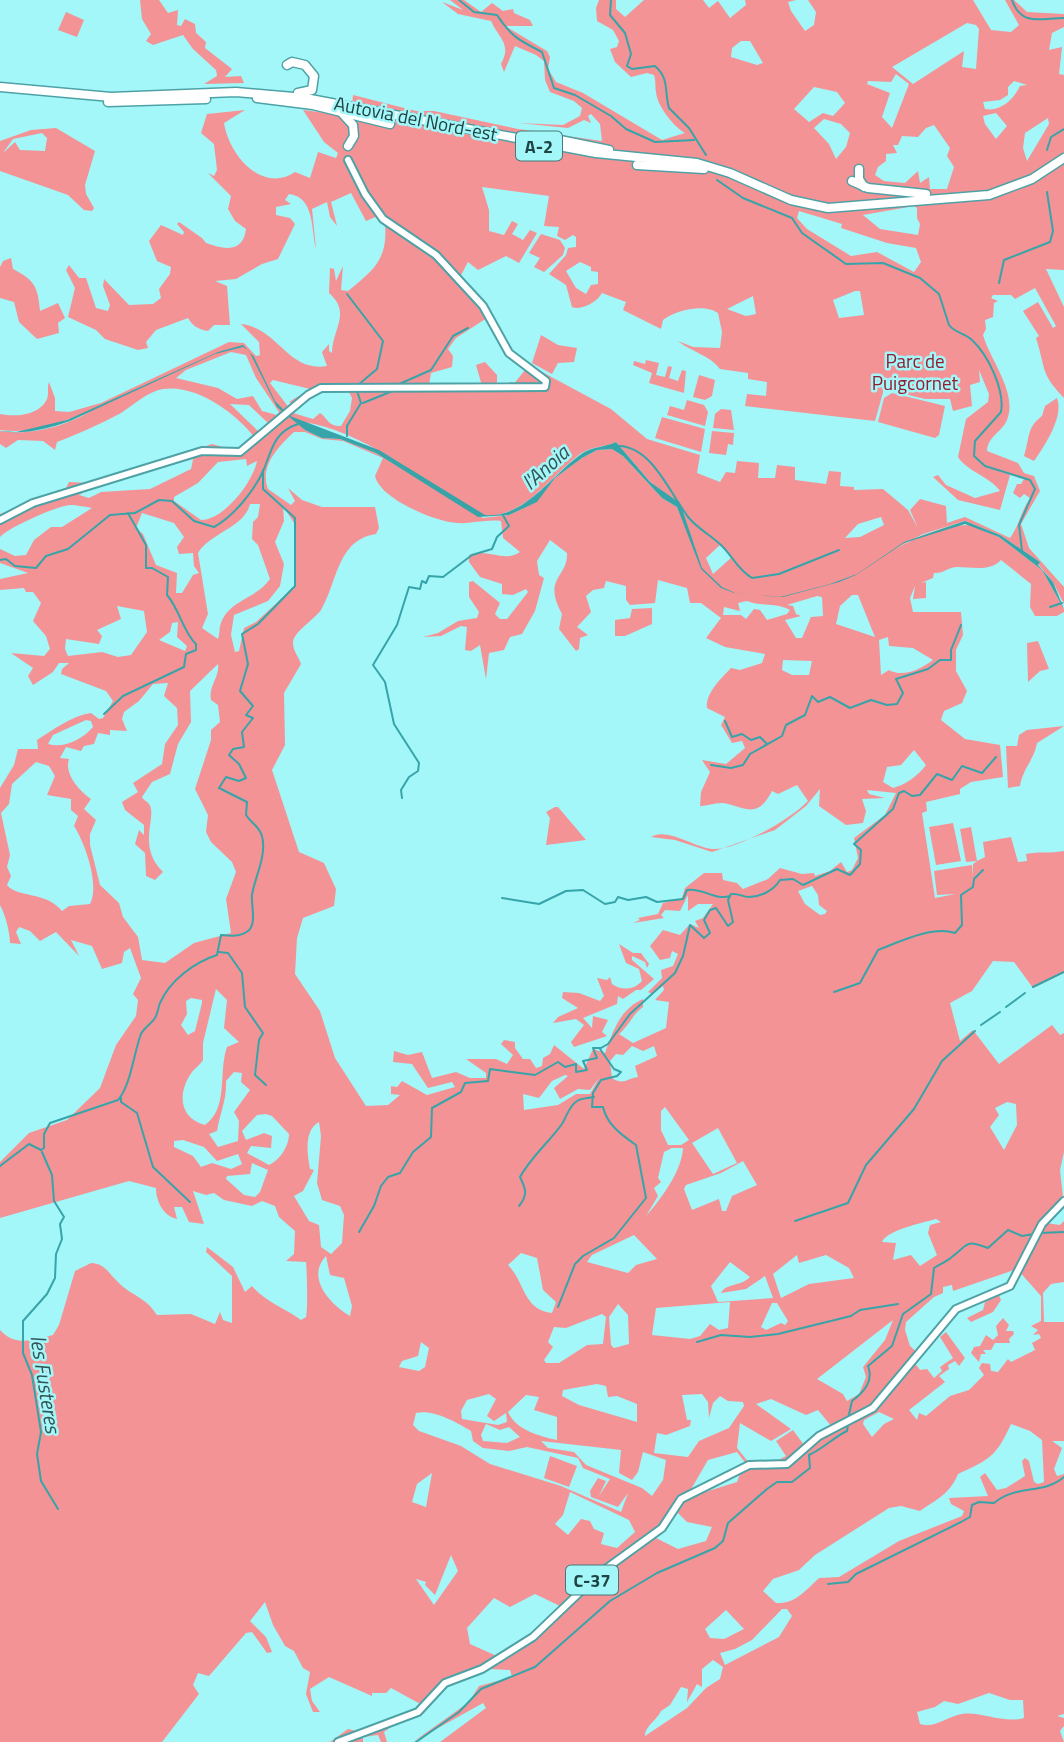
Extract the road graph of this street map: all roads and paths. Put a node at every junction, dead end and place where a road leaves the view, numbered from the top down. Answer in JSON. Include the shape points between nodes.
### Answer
{"nodes":[{"id":1,"x":287,"y":65,"type":"dead end"},
{"id":2,"x":0,"y":87,"type":"edge"},
{"id":3,"x":286,"y":92,"type":"junction"},
{"id":4,"x":0,"y":93,"type":"edge"},
{"id":5,"x":209,"y":93,"type":"junction"},
{"id":6,"x":254,"y":97,"type":"junction"},
{"id":7,"x":354,"y":101,"type":"dead end"},
{"id":8,"x":329,"y":108,"type":"junction"},
{"id":9,"x":390,"y":124,"type":"dead end"},
{"id":10,"x":560,"y":140,"type":"dead end"},
{"id":11,"x":348,"y":146,"type":"dead end"},
{"id":12,"x":350,"y":159,"type":"dead end"},
{"id":13,"x":681,"y":160,"type":"junction"},
{"id":14,"x":1064,"y":160,"type":"edge"},
{"id":15,"x":637,"y":165,"type":"dead end"},
{"id":16,"x":859,"y":169,"type":"dead end"},
{"id":17,"x":717,"y":171,"type":"junction"},
{"id":18,"x":852,"y":181,"type":"dead end"},
{"id":19,"x":867,"y":188,"type":"junction"},
{"id":20,"x":953,"y":199,"type":"junction"},
{"id":21,"x":0,"y":520,"type":"edge"},
{"id":22,"x":1064,"y":1201,"type":"edge"},
{"id":23,"x":338,"y":1742,"type":"edge"}],
"edges":[{"from":1,"to":3,"type":"highway","via":[[305,65],[315,83],[306,93]]},
{"from":2,"to":5,"type":"highway","name":"Autovia del Nord-est","number":"A-2","via":[[135,98]]},
{"from":3,"to":5,"type":"highway","number":"A-2"},
{"from":3,"to":7,"type":"highway","number":"A-2"},
{"from":4,"to":6,"type":"highway","name":"Autovia del Nord-est","number":"A-2","via":[[130,103]]},
{"from":5,"to":13,"type":"highway","name":"Autovia del Nord-est","number":"A-2","via":[[292,96],[596,153]]},
{"from":6,"to":8,"type":"highway"},
{"from":6,"to":17,"type":"highway","name":"Autovia del Nord-est","number":"A-2","via":[[311,103],[601,157]]},
{"from":8,"to":9,"type":"highway"},
{"from":8,"to":11,"type":"highway","via":[[353,125],[354,136]]},
{"from":10,"to":13,"type":"highway"},
{"from":12,"to":21,"type":"main road","via":[[365,194],[383,219],[436,255],[483,306],[501,340],[499,348],[542,380],[528,387],[324,388],[308,395],[240,452],[202,451],[33,503]]},
{"from":13,"to":20,"type":"highway","name":"Autovia del Nord-est","number":"A-2","via":[[716,168],[791,200],[821,207]]},
{"from":14,"to":17,"type":"highway","name":"Autovia del Nord-est","number":"A-2","via":[[1032,183],[989,198],[842,212],[796,205]]},
{"from":14,"to":20,"type":"highway","name":"Autovia del Nord-est","number":"A-2","via":[[1012,188]]},
{"from":15,"to":17,"type":"highway"},
{"from":16,"to":19,"type":"highway","via":[[860,183]]},
{"from":18,"to":19,"type":"highway"},
{"from":19,"to":20,"type":"highway"},
{"from":22,"to":23,"type":"main road","number":"C-37","via":[[1041,1227],[1006,1289],[956,1309],[878,1404],[819,1436],[787,1464],[749,1465],[681,1499],[662,1528],[600,1573],[533,1637],[482,1669],[445,1683],[418,1712]]}]}
